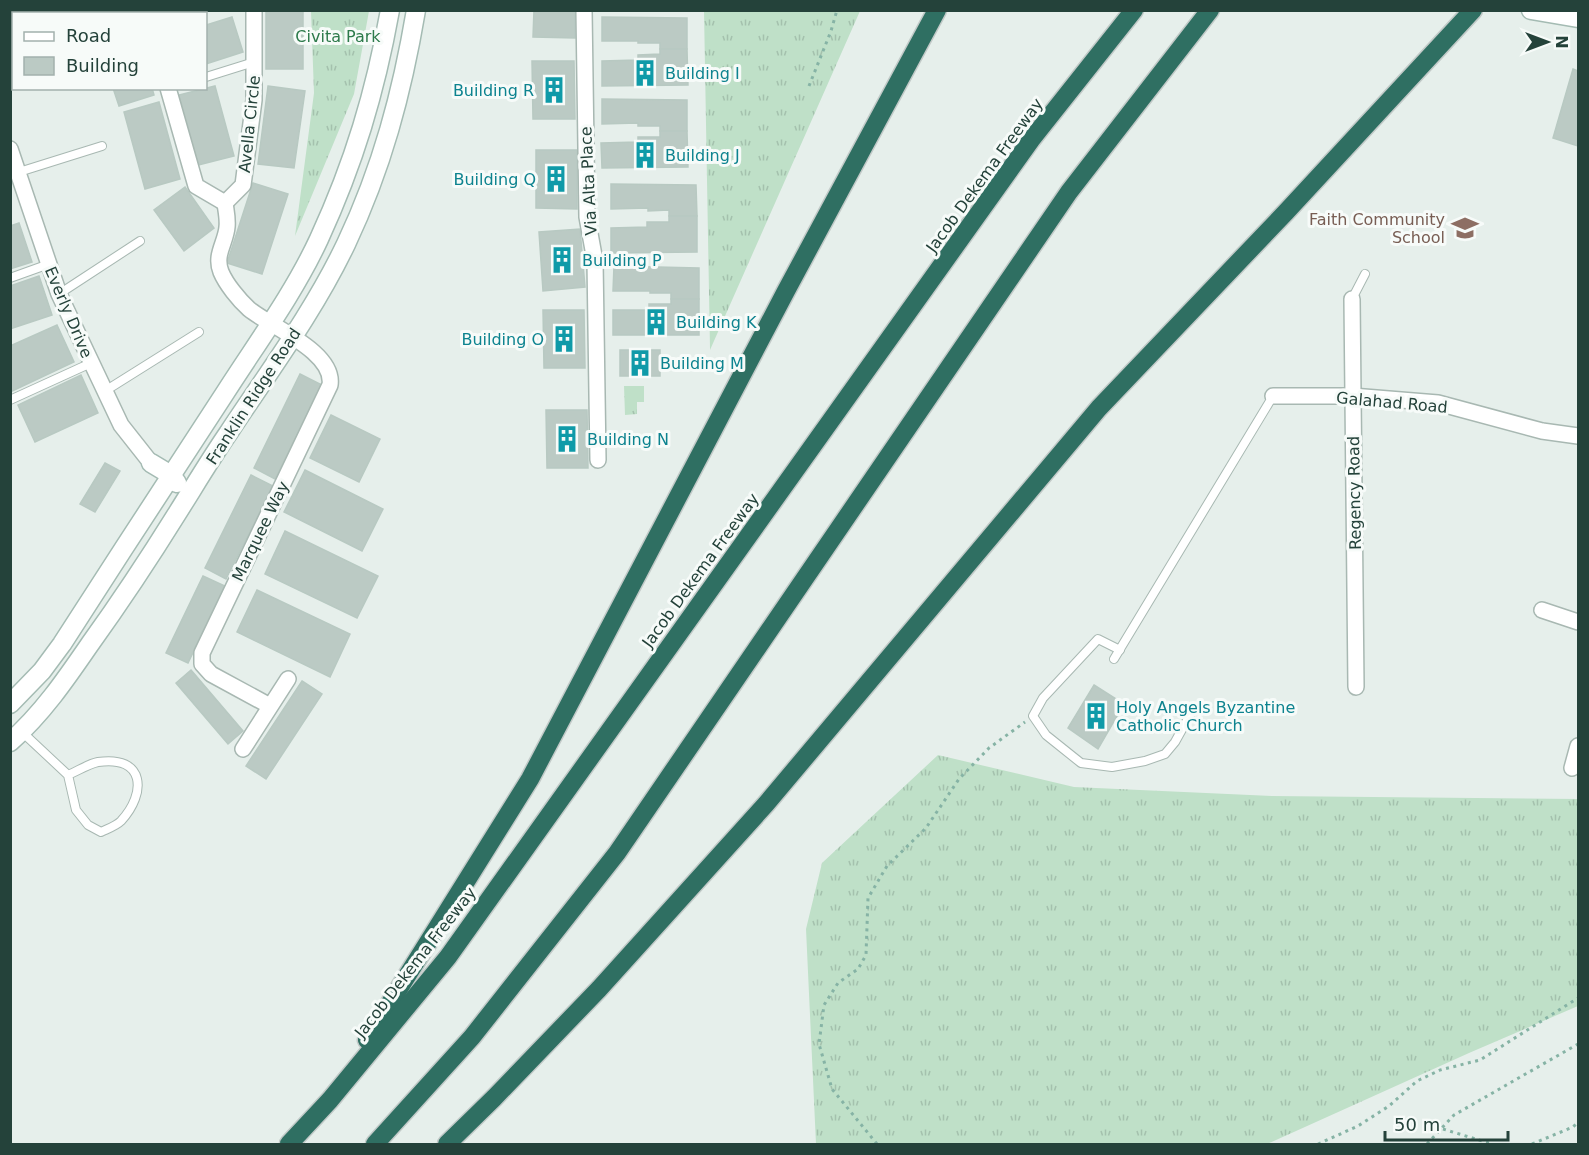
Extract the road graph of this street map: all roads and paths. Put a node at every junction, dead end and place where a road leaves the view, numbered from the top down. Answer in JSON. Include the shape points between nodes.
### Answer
{"nodes":[{"id":1,"x":254,"y":10,"type":"edge"},
{"id":2,"x":390,"y":10,"type":"edge"},
{"id":3,"x":417,"y":10,"type":"edge"},
{"id":4,"x":584,"y":10,"type":"edge"},
{"id":5,"x":837,"y":10,"type":"edge"},
{"id":6,"x":937,"y":10,"type":"edge"},
{"id":7,"x":1134,"y":10,"type":"edge"},
{"id":8,"x":1210,"y":10,"type":"edge"},
{"id":9,"x":1473,"y":10,"type":"edge"},
{"id":10,"x":1531,"y":10,"type":"edge"},
{"id":11,"x":1578,"y":18,"type":"edge"},
{"id":12,"x":255,"y":62,"type":"junction"},
{"id":13,"x":207,"y":77,"type":"edge"},
{"id":14,"x":810,"y":86,"type":"dead end"},
{"id":15,"x":169,"y":90,"type":"edge"},
{"id":16,"x":102,"y":146,"type":"dead end"},
{"id":17,"x":14,"y":162,"type":"edge"},
{"id":18,"x":225,"y":203,"type":"junction"},
{"id":19,"x":140,"y":242,"type":"dead end"},
{"id":20,"x":308,"y":261,"type":"junction"},
{"id":21,"x":49,"y":264,"type":"junction"},
{"id":22,"x":1365,"y":274,"type":"dead end"},
{"id":23,"x":10,"y":278,"type":"edge"},
{"id":24,"x":59,"y":294,"type":"junction"},
{"id":25,"x":1352,"y":299,"type":"joint"},
{"id":26,"x":271,"y":322,"type":"junction"},
{"id":27,"x":199,"y":332,"type":"dead end"},
{"id":28,"x":294,"y":337,"type":"junction"},
{"id":29,"x":91,"y":363,"type":"junction"},
{"id":30,"x":105,"y":391,"type":"junction"},
{"id":31,"x":1273,"y":396,"type":"joint"},
{"id":32,"x":1353,"y":396,"type":"junction"},
{"id":33,"x":10,"y":400,"type":"edge"},
{"id":34,"x":246,"y":406,"type":"junction"},
{"id":35,"x":1578,"y":436,"type":"edge"},
{"id":36,"x":598,"y":460,"type":"dead end"},
{"id":37,"x":152,"y":463,"type":"joint"},
{"id":38,"x":171,"y":475,"type":"junction"},
{"id":39,"x":152,"y":553,"type":"junction"},
{"id":40,"x":1542,"y":609,"type":"dead end"},
{"id":41,"x":1578,"y":622,"type":"edge"},
{"id":42,"x":1120,"y":650,"type":"junction"},
{"id":43,"x":1114,"y":658,"type":"dead end"},
{"id":44,"x":42,"y":672,"type":"junction"},
{"id":45,"x":288,"y":679,"type":"dead end"},
{"id":46,"x":1356,"y":687,"type":"dead end"},
{"id":47,"x":10,"y":704,"type":"edge"},
{"id":48,"x":270,"y":706,"type":"junction"},
{"id":49,"x":1190,"y":715,"type":"dead end"},
{"id":50,"x":1034,"y":716,"type":"junction"},
{"id":51,"x":16,"y":737,"type":"edge"},
{"id":52,"x":1578,"y":746,"type":"edge"},
{"id":53,"x":243,"y":749,"type":"dead end"},
{"id":54,"x":1572,"y":768,"type":"dead end"},
{"id":55,"x":69,"y":775,"type":"junction"},
{"id":56,"x":1578,"y":998,"type":"edge"},
{"id":57,"x":1578,"y":1044,"type":"edge"},
{"id":58,"x":330,"y":1100,"type":"junction"},
{"id":59,"x":1578,"y":1122,"type":"edge"},
{"id":60,"x":1443,"y":1129,"type":"junction"},
{"id":61,"x":289,"y":1144,"type":"edge"},
{"id":62,"x":375,"y":1144,"type":"edge"},
{"id":63,"x":447,"y":1144,"type":"edge"},
{"id":64,"x":877,"y":1144,"type":"edge"},
{"id":65,"x":1318,"y":1144,"type":"edge"},
{"id":66,"x":1427,"y":1144,"type":"edge"},
{"id":67,"x":1492,"y":1144,"type":"edge"},
{"id":68,"x":1532,"y":1144,"type":"edge"}],
"edges":[{"from":1,"to":12,"type":"street","name":"Avella Circle"},
{"from":2,"to":20,"type":"street","name":"Franklin Ridge Road","via":[[362,134]]},
{"from":3,"to":28,"type":"street","name":"Franklin Ridge Road","via":[[397,108],[374,180],[326,283]]},
{"from":4,"to":36,"type":"street","name":"Via Alta Place","via":[[587,217],[595,261]]},
{"from":5,"to":14,"type":"path"},
{"from":6,"to":58,"type":"highway","via":[[530,779]]},
{"from":7,"to":58,"type":"highway","name":"Jacob Dekema Freeway","via":[[1031,140],[448,957]]},
{"from":8,"to":62,"type":"highway","via":[[1069,192],[617,853],[472,1036]]},
{"from":9,"to":63,"type":"highway","via":[[1099,408],[766,804],[599,989]]},
{"from":10,"to":11,"type":"street"},
{"from":12,"to":13,"type":"lane"},
{"from":12,"to":18,"type":"street","name":"Avella Circle","via":[[243,185]]},
{"from":15,"to":18,"type":"street","via":[[196,186]]},
{"from":16,"to":17,"type":"lane"},
{"from":17,"to":21,"type":"street","name":"Everly Drive"},
{"from":18,"to":26,"type":"street","name":"Marquee Way","via":[[227,228],[218,262],[221,272],[249,309]]},
{"from":19,"to":24,"type":"lane"},
{"from":20,"to":26,"type":"street","name":"Franklin Ridge Road"},
{"from":20,"to":28,"type":"street","via":[[308,273],[285,314],[284,323]]},
{"from":21,"to":23,"type":"lane"},
{"from":21,"to":24,"type":"street","name":"Everly Drive"},
{"from":22,"to":25,"type":"lane"},
{"from":24,"to":29,"type":"street","name":"Everly Drive"},
{"from":25,"to":32,"type":"street","name":"Regency Road"},
{"from":26,"to":28,"type":"street","name":"Marquee Way"},
{"from":26,"to":34,"type":"street","via":[[278,338],[251,381]]},
{"from":26,"to":38,"type":"street","name":"Franklin Ridge Road"},
{"from":27,"to":30,"type":"lane"},
{"from":28,"to":34,"type":"street","name":"Franklin Ridge Road"},
{"from":28,"to":48,"type":"street","name":"Marquee Way","via":[[327,365],[330,385],[202,652],[202,664],[211,674]]},
{"from":29,"to":30,"type":"street","name":"Everly Drive"},
{"from":29,"to":33,"type":"lane"},
{"from":30,"to":37,"type":"street","name":"Everly Drive","via":[[121,425]]},
{"from":31,"to":32,"type":"street","name":"Galahad Road"},
{"from":31,"to":42,"type":"lane"},
{"from":32,"to":35,"type":"street","name":"Galahad Road","via":[[1438,403],[1542,431]]},
{"from":32,"to":46,"type":"street","name":"Regency Road"},
{"from":34,"to":39,"type":"street","name":"Franklin Ridge Road"},
{"from":37,"to":38,"type":"street"},
{"from":38,"to":39,"type":"street","via":[[177,483],[176,496],[151,539]]},
{"from":38,"to":44,"type":"street","name":"Franklin Ridge Road"},
{"from":39,"to":51,"type":"street","name":"Franklin Ridge Road","via":[[63,683]]},
{"from":40,"to":41,"type":"street"},
{"from":42,"to":43,"type":"lane"},
{"from":42,"to":50,"type":"lane","via":[[1098,639],[1043,698]]},
{"from":44,"to":47,"type":"street","name":"Franklin Ridge Road"},
{"from":44,"to":51,"type":"street","via":[[40,681],[18,710]]},
{"from":45,"to":48,"type":"street"},
{"from":48,"to":53,"type":"street"},
{"from":49,"to":50,"type":"lane","via":[[1165,754],[1112,767],[1081,763],[1046,735]]},
{"from":50,"to":64,"type":"path","via":[[989,748],[959,779],[926,828],[887,867],[868,898],[866,955],[858,969],[838,983],[824,1005],[819,1044],[832,1089]]},
{"from":51,"to":55,"type":"lane"},
{"from":52,"to":54,"type":"street"},
{"from":55,"to":55,"type":"lane","via":[[76,810],[88,825],[101,832],[120,822],[138,797],[135,774],[127,765],[96,763]]},
{"from":56,"to":65,"type":"path","via":[[1480,1060],[1440,1070],[1417,1081],[1358,1126]]},
{"from":57,"to":60,"type":"path","via":[[1454,1115]]},
{"from":58,"to":61,"type":"highway","name":"Jacob Dekema Freeway"},
{"from":59,"to":68,"type":"path"},
{"from":60,"to":66,"type":"path"},
{"from":60,"to":67,"type":"path"}]}
